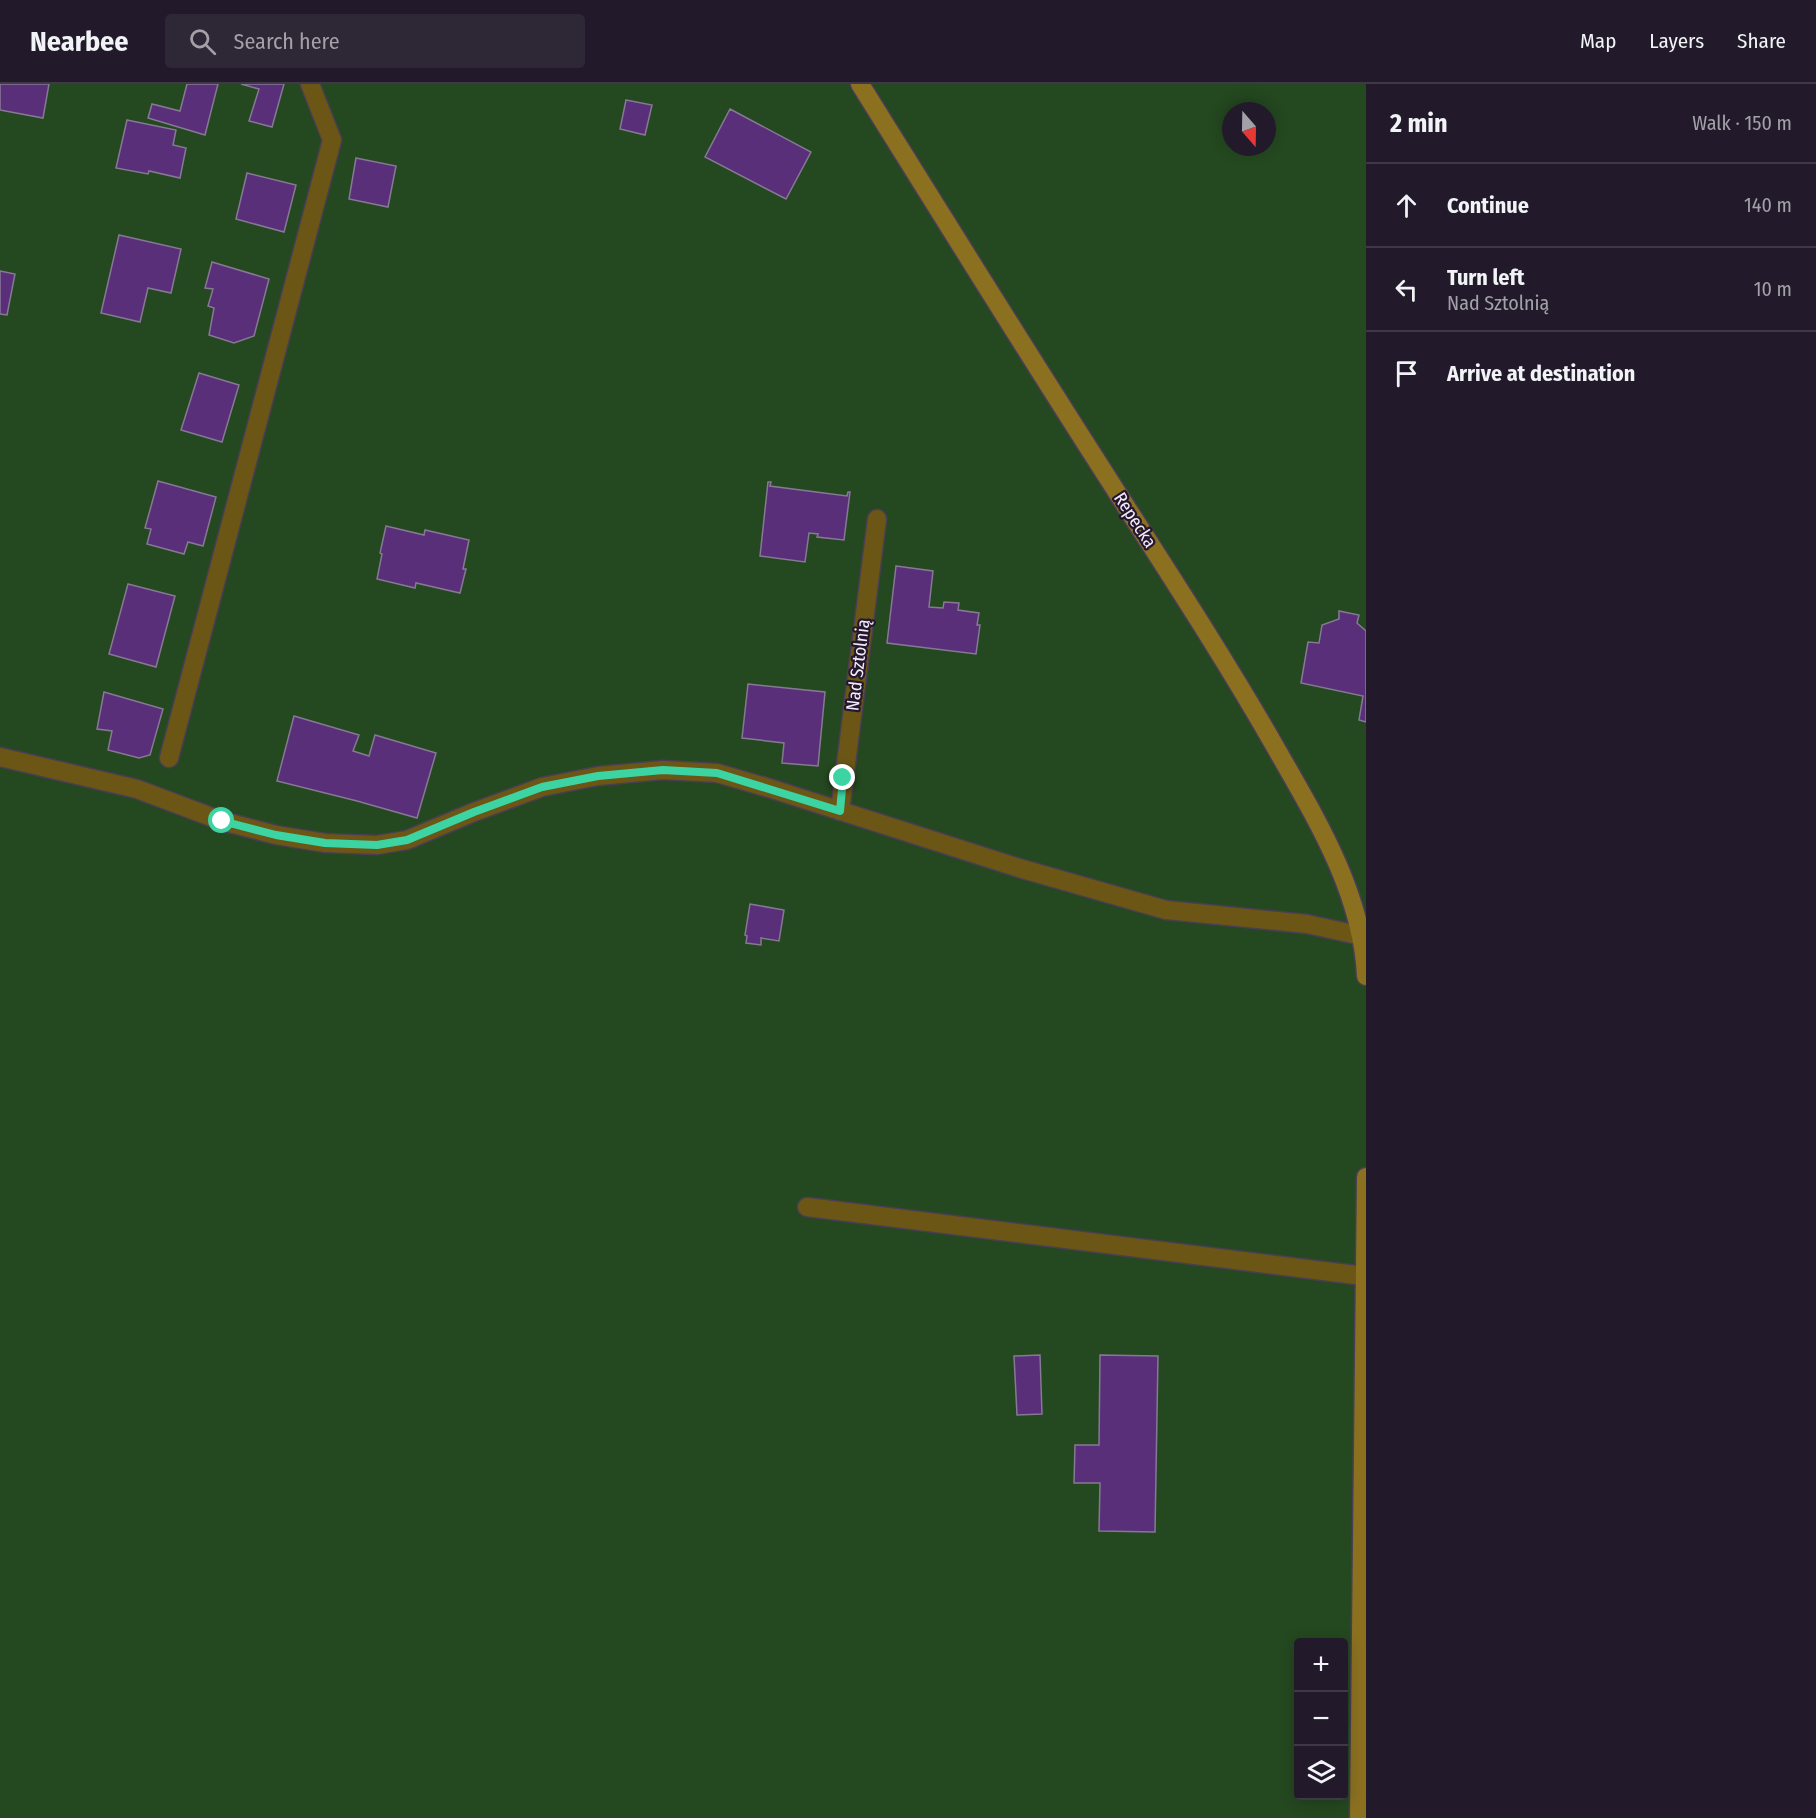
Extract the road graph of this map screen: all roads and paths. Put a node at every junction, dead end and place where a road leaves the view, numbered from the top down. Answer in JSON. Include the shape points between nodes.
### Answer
{"nodes":[{"id":1,"x":310,"y":84,"type":"edge"},
{"id":2,"x":860,"y":84,"type":"edge"},
{"id":3,"x":877,"y":519,"type":"dead end"},
{"id":4,"x":0,"y":757,"type":"edge"},
{"id":5,"x":169,"y":758,"type":"dead end"},
{"id":6,"x":840,"y":811,"type":"junction"},
{"id":7,"x":1362,"y":936,"type":"junction"},
{"id":8,"x":1366,"y":976,"type":"edge"},
{"id":9,"x":1366,"y":1177,"type":"edge"},
{"id":10,"x":807,"y":1207,"type":"dead end"},
{"id":11,"x":1364,"y":1276,"type":"junction"},
{"id":12,"x":1359,"y":1818,"type":"edge"}],
"edges":[{"from":1,"to":5,"type":"street","via":[[332,140]]},
{"from":2,"to":7,"type":"street","name":"Repecka","via":[[1234,676],[1330,846]]},
{"from":3,"to":6,"type":"street","name":"Nad Sztolnią"},
{"from":4,"to":6,"type":"street","via":[[137,789],[222,821],[325,843],[377,845],[407,840],[542,787],[598,776],[663,770],[717,773]]},
{"from":6,"to":7,"type":"street","via":[[1166,910],[1307,924]]},
{"from":7,"to":8,"type":"street","name":"Repecka"},
{"from":9,"to":11,"type":"street"},
{"from":10,"to":11,"type":"street"},
{"from":11,"to":12,"type":"street"}]}
